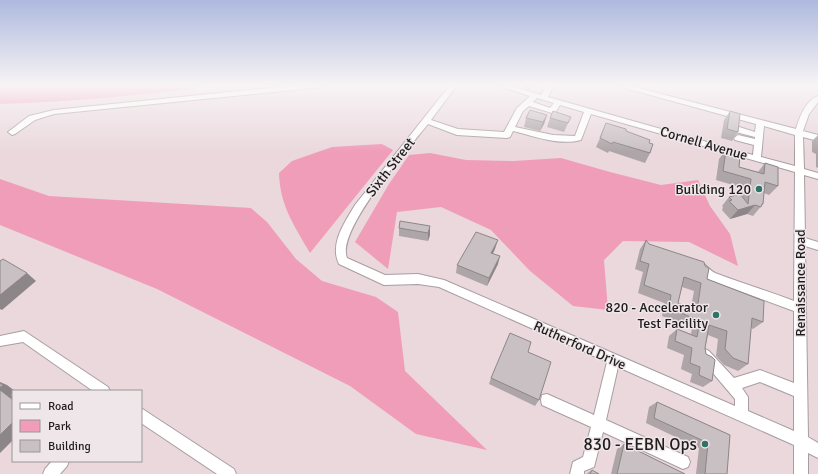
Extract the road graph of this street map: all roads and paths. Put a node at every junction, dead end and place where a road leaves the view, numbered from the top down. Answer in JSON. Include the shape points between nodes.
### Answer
{"nodes":[{"id":1,"x":103,"y":107,"type":"edge"},
{"id":2,"x":437,"y":107,"type":"edge"},
{"id":3,"x":523,"y":107,"type":"edge"},
{"id":4,"x":540,"y":107,"type":"edge"},
{"id":5,"x":555,"y":107,"type":"edge"},
{"id":6,"x":578,"y":107,"type":"edge"},
{"id":7,"x":700,"y":107,"type":"edge"},
{"id":8,"x":808,"y":107,"type":"edge"},
{"id":9,"x":589,"y":110,"type":"junction"},
{"id":10,"x":427,"y":121,"type":"junction"},
{"id":11,"x":760,"y":123,"type":"junction"},
{"id":12,"x":511,"y":128,"type":"junction"},
{"id":13,"x":12,"y":132,"type":"dead end"},
{"id":14,"x":799,"y":133,"type":"junction"},
{"id":15,"x":738,"y":134,"type":"edge"},
{"id":16,"x":818,"y":138,"type":"edge"},
{"id":17,"x":759,"y":140,"type":"junction"},
{"id":18,"x":757,"y":159,"type":"junction"},
{"id":19,"x":800,"y":170,"type":"junction"},
{"id":20,"x":818,"y":176,"type":"edge"},
{"id":21,"x":800,"y":241,"type":"junction"},
{"id":22,"x":818,"y":246,"type":"edge"},
{"id":23,"x":340,"y":256,"type":"joint"},
{"id":24,"x":687,"y":262,"type":"edge"},
{"id":25,"x":801,"y":308,"type":"junction"},
{"id":26,"x":0,"y":340,"type":"edge"},
{"id":27,"x":704,"y":354,"type":"edge"},
{"id":28,"x":614,"y":359,"type":"junction"},
{"id":29,"x":732,"y":385,"type":"junction"},
{"id":30,"x":103,"y":390,"type":"edge"},
{"id":31,"x":801,"y":392,"type":"junction"},
{"id":32,"x":547,"y":400,"type":"dead end"},
{"id":33,"x":741,"y":415,"type":"junction"},
{"id":34,"x":142,"y":416,"type":"edge"},
{"id":35,"x":599,"y":423,"type":"junction"},
{"id":36,"x":801,"y":441,"type":"junction"},
{"id":37,"x":818,"y":451,"type":"edge"},
{"id":38,"x":61,"y":462,"type":"edge"},
{"id":39,"x":683,"y":462,"type":"dead end"},
{"id":40,"x":50,"y":474,"type":"edge"},
{"id":41,"x":229,"y":474,"type":"edge"},
{"id":42,"x":577,"y":474,"type":"edge"},
{"id":43,"x":801,"y":474,"type":"edge"}],
"edges":[{"from":1,"to":13,"type":"street","via":[[54,112],[32,118]]},
{"from":2,"to":10,"type":"street","name":"Sixth Street"},
{"from":3,"to":12,"type":"street"},
{"from":4,"to":5,"type":"street","via":[[552,111]]},
{"from":6,"to":9,"type":"street","name":"Cornell Avenue"},
{"from":7,"to":11,"type":"street"},
{"from":8,"to":14,"type":"street","name":"Renaissance Road","via":[[801,120]]},
{"from":9,"to":12,"type":"street","via":[[578,138],[570,139]]},
{"from":9,"to":18,"type":"street","name":"Cornell Avenue"},
{"from":10,"to":12,"type":"street","via":[[464,133],[507,135]]},
{"from":10,"to":23,"type":"street","name":"Sixth Street","via":[[356,211]]},
{"from":11,"to":14,"type":"street"},
{"from":11,"to":17,"type":"street"},
{"from":14,"to":16,"type":"street"},
{"from":14,"to":19,"type":"street","name":"Renaissance Road"},
{"from":15,"to":17,"type":"street"},
{"from":17,"to":18,"type":"street"},
{"from":18,"to":19,"type":"street","name":"Cornell Avenue"},
{"from":19,"to":20,"type":"street","name":"Cornell Avenue"},
{"from":19,"to":21,"type":"street","name":"Renaissance Road"},
{"from":21,"to":22,"type":"street"},
{"from":21,"to":25,"type":"street","name":"Renaissance Road"},
{"from":23,"to":28,"type":"street","name":"Rutherford Drive","via":[[343,261],[384,280],[440,283]]},
{"from":24,"to":25,"type":"street","via":[[701,266],[709,275]]},
{"from":25,"to":31,"type":"street","name":"Renaissance Road"},
{"from":26,"to":30,"type":"street","via":[[24,336]]},
{"from":27,"to":29,"type":"street"},
{"from":28,"to":33,"type":"street","name":"Rutherford Drive"},
{"from":28,"to":35,"type":"street"},
{"from":29,"to":31,"type":"street","via":[[760,376]]},
{"from":29,"to":33,"type":"street","via":[[742,397]]},
{"from":31,"to":36,"type":"street","name":"Renaissance Road"},
{"from":32,"to":35,"type":"street"},
{"from":33,"to":36,"type":"street","name":"Rutherford Drive"},
{"from":34,"to":41,"type":"street"},
{"from":35,"to":39,"type":"street"},
{"from":35,"to":42,"type":"street","via":[[589,462],[578,467]]},
{"from":36,"to":37,"type":"street","name":"Rutherford Drive"},
{"from":36,"to":43,"type":"street","name":"Renaissance Road"},
{"from":38,"to":40,"type":"street"}]}
